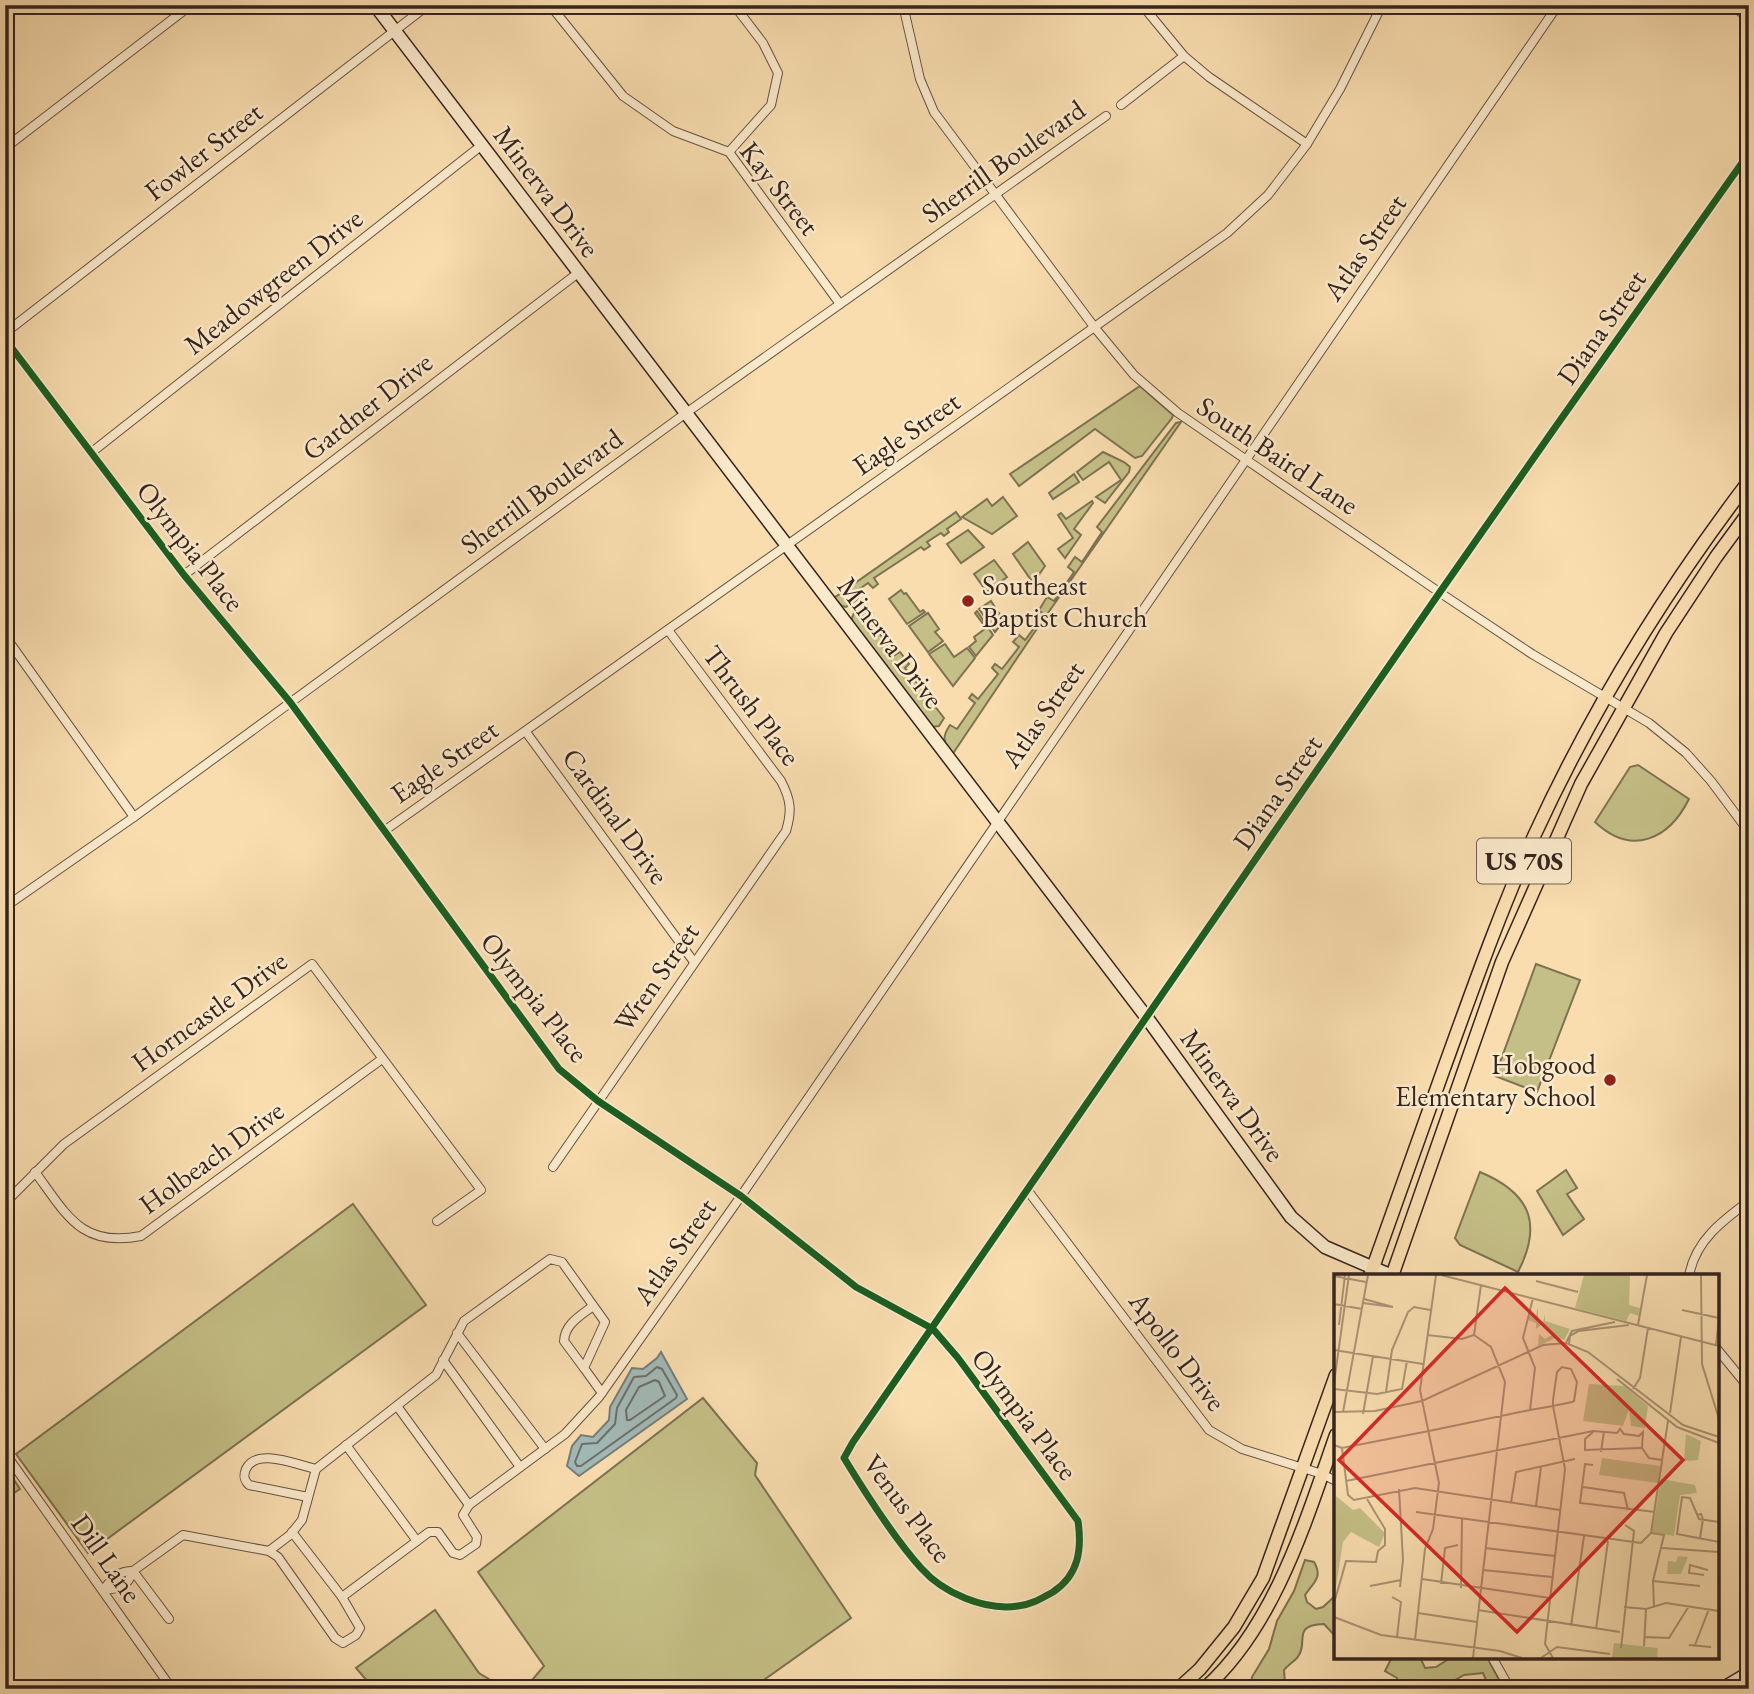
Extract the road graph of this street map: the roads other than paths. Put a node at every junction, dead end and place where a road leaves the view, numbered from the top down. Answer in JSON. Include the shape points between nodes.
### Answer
{"nodes":[{"id":1,"x":191,"y":5,"type":"edge"},
{"id":2,"x":375,"y":5,"type":"edge"},
{"id":3,"x":428,"y":5,"type":"edge"},
{"id":4,"x":550,"y":5,"type":"edge"},
{"id":5,"x":734,"y":5,"type":"edge"},
{"id":6,"x":903,"y":5,"type":"edge"},
{"id":7,"x":1142,"y":5,"type":"edge"},
{"id":8,"x":1382,"y":5,"type":"edge"},
{"id":9,"x":1558,"y":5,"type":"edge"},
{"id":10,"x":1731,"y":5,"type":"edge"},
{"id":11,"x":1749,"y":19,"type":"edge"},
{"id":12,"x":395,"y":31,"type":"junction"},
{"id":13,"x":1184,"y":56,"type":"junction"},
{"id":14,"x":1121,"y":105,"type":"dead end"},
{"id":15,"x":1106,"y":116,"type":"dead end"},
{"id":16,"x":1307,"y":144,"type":"junction"},
{"id":17,"x":482,"y":145,"type":"junction"},
{"id":18,"x":5,"y":148,"type":"edge"},
{"id":19,"x":729,"y":152,"type":"junction"},
{"id":20,"x":1749,"y":153,"type":"edge"},
{"id":21,"x":995,"y":195,"type":"junction"},
{"id":22,"x":578,"y":273,"type":"junction"},
{"id":23,"x":840,"y":304,"type":"junction"},
{"id":24,"x":1095,"y":328,"type":"junction"},
{"id":25,"x":5,"y":333,"type":"edge"},
{"id":26,"x":5,"y":339,"type":"edge"},
{"id":27,"x":686,"y":413,"type":"junction"},
{"id":28,"x":92,"y":452,"type":"junction"},
{"id":29,"x":1245,"y":460,"type":"junction"},
{"id":30,"x":1749,"y":481,"type":"edge"},
{"id":31,"x":1749,"y":512,"type":"edge"},
{"id":32,"x":788,"y":544,"type":"junction"},
{"id":33,"x":184,"y":575,"type":"junction"},
{"id":34,"x":1439,"y":592,"type":"junction"},
{"id":35,"x":668,"y":630,"type":"junction"},
{"id":36,"x":5,"y":636,"type":"edge"},
{"id":37,"x":1606,"y":698,"type":"junction"},
{"id":38,"x":290,"y":702,"type":"junction"},
{"id":39,"x":1622,"y":707,"type":"junction"},
{"id":40,"x":526,"y":732,"type":"junction"},
{"id":41,"x":792,"y":811,"type":"joint"},
{"id":42,"x":134,"y":817,"type":"junction"},
{"id":43,"x":996,"y":821,"type":"junction"},
{"id":44,"x":384,"y":831,"type":"junction"},
{"id":45,"x":1749,"y":832,"type":"edge"},
{"id":46,"x":5,"y":907,"type":"edge"},
{"id":47,"x":694,"y":962,"type":"junction"},
{"id":48,"x":1147,"y":1018,"type":"junction"},
{"id":49,"x":382,"y":1059,"type":"junction"},
{"id":50,"x":598,"y":1101,"type":"junction"},
{"id":51,"x":553,"y":1167,"type":"dead end"},
{"id":52,"x":36,"y":1172,"type":"junction"},
{"id":53,"x":1028,"y":1191,"type":"junction"},
{"id":54,"x":741,"y":1196,"type":"junction"},
{"id":55,"x":1749,"y":1201,"type":"edge"},
{"id":56,"x":5,"y":1203,"type":"edge"},
{"id":57,"x":437,"y":1221,"type":"dead end"},
{"id":58,"x":1372,"y":1272,"type":"edge"},
{"id":59,"x":1394,"y":1274,"type":"edge"},
{"id":60,"x":1689,"y":1274,"type":"edge"},
{"id":61,"x":593,"y":1306,"type":"junction"},
{"id":62,"x":933,"y":1329,"type":"junction"},
{"id":63,"x":457,"y":1333,"type":"junction"},
{"id":64,"x":1719,"y":1351,"type":"edge"},
{"id":65,"x":443,"y":1360,"type":"junction"},
{"id":66,"x":584,"y":1368,"type":"junction"},
{"id":67,"x":1334,"y":1382,"type":"edge"},
{"id":68,"x":1749,"y":1388,"type":"edge"},
{"id":69,"x":601,"y":1393,"type":"junction"},
{"id":70,"x":397,"y":1406,"type":"junction"},
{"id":71,"x":1334,"y":1441,"type":"edge"},
{"id":72,"x":346,"y":1445,"type":"junction"},
{"id":73,"x":545,"y":1449,"type":"junction"},
{"id":74,"x":5,"y":1453,"type":"edge"},
{"id":75,"x":844,"y":1458,"type":"joint"},
{"id":76,"x":520,"y":1467,"type":"junction"},
{"id":77,"x":316,"y":1469,"type":"junction"},
{"id":78,"x":1303,"y":1469,"type":"junction"},
{"id":79,"x":1322,"y":1474,"type":"junction"},
{"id":80,"x":1334,"y":1480,"type":"edge"},
{"id":81,"x":308,"y":1497,"type":"junction"},
{"id":82,"x":469,"y":1505,"type":"junction"},
{"id":83,"x":292,"y":1532,"type":"junction"},
{"id":84,"x":417,"y":1541,"type":"junction"},
{"id":85,"x":269,"y":1551,"type":"junction"},
{"id":86,"x":133,"y":1571,"type":"junction"},
{"id":87,"x":103,"y":1590,"type":"junction"},
{"id":88,"x":1057,"y":1590,"type":"joint"},
{"id":89,"x":342,"y":1597,"type":"junction"},
{"id":90,"x":169,"y":1619,"type":"dead end"},
{"id":91,"x":1493,"y":1659,"type":"edge"},
{"id":92,"x":1749,"y":1673,"type":"edge"},
{"id":93,"x":172,"y":1689,"type":"edge"},
{"id":94,"x":1178,"y":1689,"type":"edge"},
{"id":95,"x":1204,"y":1689,"type":"edge"},
{"id":96,"x":1510,"y":1689,"type":"edge"},
{"id":97,"x":1722,"y":1689,"type":"edge"}],
"edges":[{"from":1,"to":18,"type":"street"},
{"from":2,"to":12,"type":"street","name":"Minerva Drive"},
{"from":3,"to":12,"type":"street","name":"Fowler Street"},
{"from":4,"to":19,"type":"street","name":"Kay Street","via":[[623,96],[673,131]]},
{"from":5,"to":19,"type":"street","via":[[764,43],[778,74],[771,105]]},
{"from":6,"to":21,"type":"street","name":"South Baird Lane","via":[[920,79],[934,113]]},
{"from":7,"to":13,"type":"street"},
{"from":8,"to":16,"type":"street","name":"Eagle Street"},
{"from":9,"to":29,"type":"street","name":"Atlas Street"},
{"from":10,"to":11,"type":"street"},
{"from":12,"to":17,"type":"street","name":"Minerva Drive"},
{"from":12,"to":25,"type":"street","name":"Fowler Street"},
{"from":13,"to":14,"type":"street","name":"Sherrill Boulevard"},
{"from":13,"to":16,"type":"street"},
{"from":15,"to":21,"type":"street","name":"Sherrill Boulevard"},
{"from":16,"to":24,"type":"street","name":"Eagle Street","via":[[1268,195],[1227,233]]},
{"from":17,"to":22,"type":"street","name":"Minerva Drive"},
{"from":17,"to":28,"type":"street","name":"Meadowgreen Drive"},
{"from":19,"to":23,"type":"street","name":"Kay Street"},
{"from":20,"to":34,"type":"street","name":"Diana Street"},
{"from":21,"to":23,"type":"street","name":"Sherrill Boulevard"},
{"from":21,"to":24,"type":"street","name":"South Baird Lane"},
{"from":22,"to":27,"type":"street","name":"Minerva Drive"},
{"from":22,"to":33,"type":"street","name":"Gardner Drive"},
{"from":23,"to":27,"type":"street","name":"Sherrill Boulevard"},
{"from":24,"to":29,"type":"street","name":"South Baird Lane","via":[[1134,375]]},
{"from":24,"to":32,"type":"street","name":"Eagle Street"},
{"from":26,"to":28,"type":"street","name":"Olympia Place"},
{"from":27,"to":32,"type":"street","name":"Minerva Drive"},
{"from":27,"to":38,"type":"street","name":"Sherrill Boulevard"},
{"from":28,"to":33,"type":"street","name":"Olympia Place"},
{"from":29,"to":34,"type":"street","name":"South Baird Lane"},
{"from":29,"to":43,"type":"street","name":"Atlas Street"},
{"from":30,"to":37,"type":"main road","number":"US 70S","via":[[1685,570]]},
{"from":31,"to":39,"type":"main road","number":"US 70S","via":[[1666,633]]},
{"from":32,"to":35,"type":"street","name":"Eagle Street"},
{"from":32,"to":43,"type":"street","name":"Minerva Drive"},
{"from":33,"to":38,"type":"street","name":"Olympia Place"},
{"from":34,"to":37,"type":"street","name":"South Baird Lane"},
{"from":34,"to":48,"type":"street","name":"Diana Street"},
{"from":35,"to":40,"type":"street","name":"Eagle Street"},
{"from":35,"to":41,"type":"street","name":"Thrush Place","via":[[781,781]]},
{"from":36,"to":42,"type":"street"},
{"from":37,"to":39,"type":"street","name":"South Baird Lane"},
{"from":37,"to":58,"type":"main road","number":"US 70S","via":[[1536,833],[1502,912]]},
{"from":38,"to":42,"type":"street","name":"Sherrill Boulevard"},
{"from":38,"to":44,"type":"street","name":"Olympia Place"},
{"from":39,"to":45,"type":"street","name":"South Baird Lane","via":[[1686,753]]},
{"from":39,"to":59,"type":"main road","number":"US 70S","via":[[1576,795],[1502,962]]},
{"from":40,"to":44,"type":"street","name":"Eagle Street"},
{"from":40,"to":47,"type":"street","name":"Cardinal Drive"},
{"from":41,"to":47,"type":"street","name":"Wren Street","via":[[786,831]]},
{"from":42,"to":46,"type":"street","name":"Sherrill Boulevard"},
{"from":43,"to":48,"type":"street","name":"Minerva Drive"},
{"from":43,"to":54,"type":"street","name":"Atlas Street"},
{"from":44,"to":50,"type":"street","name":"Olympia Place","via":[[559,1069]]},
{"from":47,"to":50,"type":"street","name":"Wren Street"},
{"from":48,"to":53,"type":"street","name":"Diana Street"},
{"from":48,"to":58,"type":"street","name":"Minerva Drive","via":[[1292,1217],[1325,1247]]},
{"from":49,"to":52,"type":"street","name":"Holbeach Drive","via":[[141,1236],[94,1236],[66,1213]]},
{"from":49,"to":52,"type":"street","name":"Horncastle Drive","via":[[312,964],[64,1144]]},
{"from":49,"to":57,"type":"street","name":"Horncastle Drive","via":[[481,1190]]},
{"from":50,"to":51,"type":"street","name":"Wren Street"},
{"from":50,"to":54,"type":"street","name":"Olympia Place"},
{"from":52,"to":56,"type":"street","name":"Horncastle Drive"},
{"from":53,"to":62,"type":"street","name":"Diana Street"},
{"from":53,"to":78,"type":"street","name":"Apollo Drive","via":[[1209,1430],[1242,1449]]},
{"from":54,"to":62,"type":"street","name":"Olympia Place","via":[[856,1287]]},
{"from":54,"to":69,"type":"street","name":"Atlas Street"},
{"from":55,"to":60,"type":"street","via":[[1707,1235]]},
{"from":61,"to":63,"type":"street","via":[[562,1262],[550,1259],[464,1321]]},
{"from":61,"to":66,"type":"street","via":[[605,1322]]},
{"from":61,"to":66,"type":"street","via":[[565,1332],[564,1341]]},
{"from":62,"to":75,"type":"street","name":"Diana Street"},
{"from":62,"to":88,"type":"street","name":"Olympia Place","via":[[1078,1521],[1081,1544],[1075,1569]]},
{"from":63,"to":65,"type":"street"},
{"from":63,"to":73,"type":"street"},
{"from":64,"to":68,"type":"street"},
{"from":65,"to":70,"type":"street","via":[[436,1375]]},
{"from":65,"to":76,"type":"street"},
{"from":66,"to":69,"type":"street"},
{"from":67,"to":78,"type":"main road"},
{"from":69,"to":73,"type":"street","name":"Atlas Street","via":[[587,1413]]},
{"from":70,"to":72,"type":"street"},
{"from":70,"to":82,"type":"street"},
{"from":71,"to":79,"type":"main road"},
{"from":72,"to":77,"type":"street"},
{"from":72,"to":84,"type":"street"},
{"from":73,"to":76,"type":"street","name":"Atlas Street"},
{"from":74,"to":87,"type":"street","name":"Dill Lane"},
{"from":75,"to":88,"type":"street","name":"Venus Place","via":[[923,1570],[959,1597],[1018,1607]]},
{"from":76,"to":82,"type":"street","name":"Atlas Street"},
{"from":77,"to":81,"type":"street"},
{"from":77,"to":81,"type":"street","via":[[265,1457],[254,1460],[244,1474],[249,1485]]},
{"from":78,"to":79,"type":"street","name":"Apollo Drive"},
{"from":78,"to":94,"type":"main road","via":[[1263,1578],[1234,1627],[1200,1670]]},
{"from":79,"to":80,"type":"street","name":"Apollo Drive"},
{"from":79,"to":95,"type":"main road","via":[[1277,1591],[1246,1641]]},
{"from":81,"to":83,"type":"street","via":[[302,1520]]},
{"from":82,"to":84,"type":"street","via":[[463,1515],[477,1537],[476,1544],[460,1555],[453,1553],[438,1532],[429,1532]]},
{"from":83,"to":85,"type":"street"},
{"from":83,"to":89,"type":"street"},
{"from":84,"to":89,"type":"street"},
{"from":85,"to":86,"type":"street","via":[[183,1535]]},
{"from":85,"to":89,"type":"street","via":[[343,1643],[360,1628]]},
{"from":86,"to":87,"type":"street","via":[[120,1589]]},
{"from":86,"to":90,"type":"street"},
{"from":87,"to":93,"type":"street","name":"Dill Lane"},
{"from":91,"to":96,"type":"street"},
{"from":92,"to":97,"type":"street"}]}
